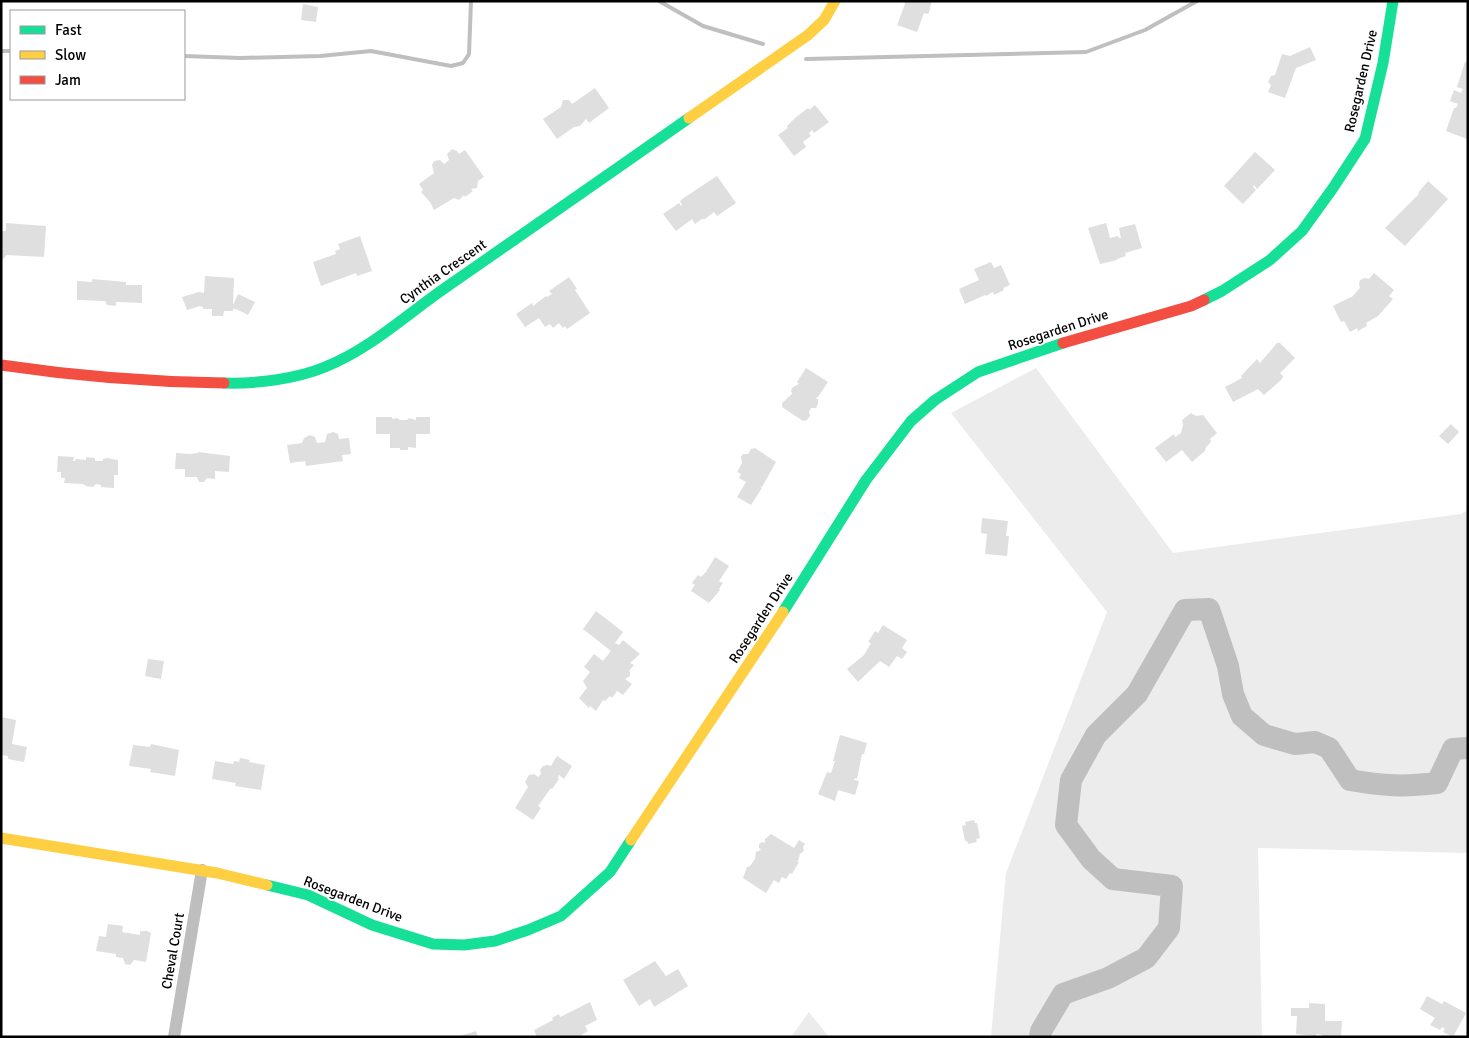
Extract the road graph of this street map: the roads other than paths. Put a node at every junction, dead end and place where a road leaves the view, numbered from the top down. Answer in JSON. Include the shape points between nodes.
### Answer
{"nodes":[{"id":1,"x":835,"y":1,"type":"edge"},
{"id":2,"x":1394,"y":1,"type":"edge"},
{"id":3,"x":1,"y":365,"type":"edge"},
{"id":4,"x":1,"y":838,"type":"edge"},
{"id":5,"x":202,"y":870,"type":"junction"},
{"id":6,"x":174,"y":1037,"type":"edge"}],
"edges":[{"from":1,"to":3,"type":"street","name":"Cynthia Crescent","via":[[822,23],[808,35],[370,343],[325,368],[244,384],[156,382]]},
{"from":2,"to":5,"type":"street","name":"Rosegarden Drive","via":[[1365,139],[1302,231],[1270,260],[1214,295],[1191,306],[1085,336],[978,372],[935,400],[911,421],[866,480],[798,590],[610,872],[561,916],[495,941],[433,944],[372,925],[308,896]]},
{"from":4,"to":5,"type":"street","name":"Rosegarden Drive"},
{"from":5,"to":6,"type":"street","name":"Cheval Court"}]}
